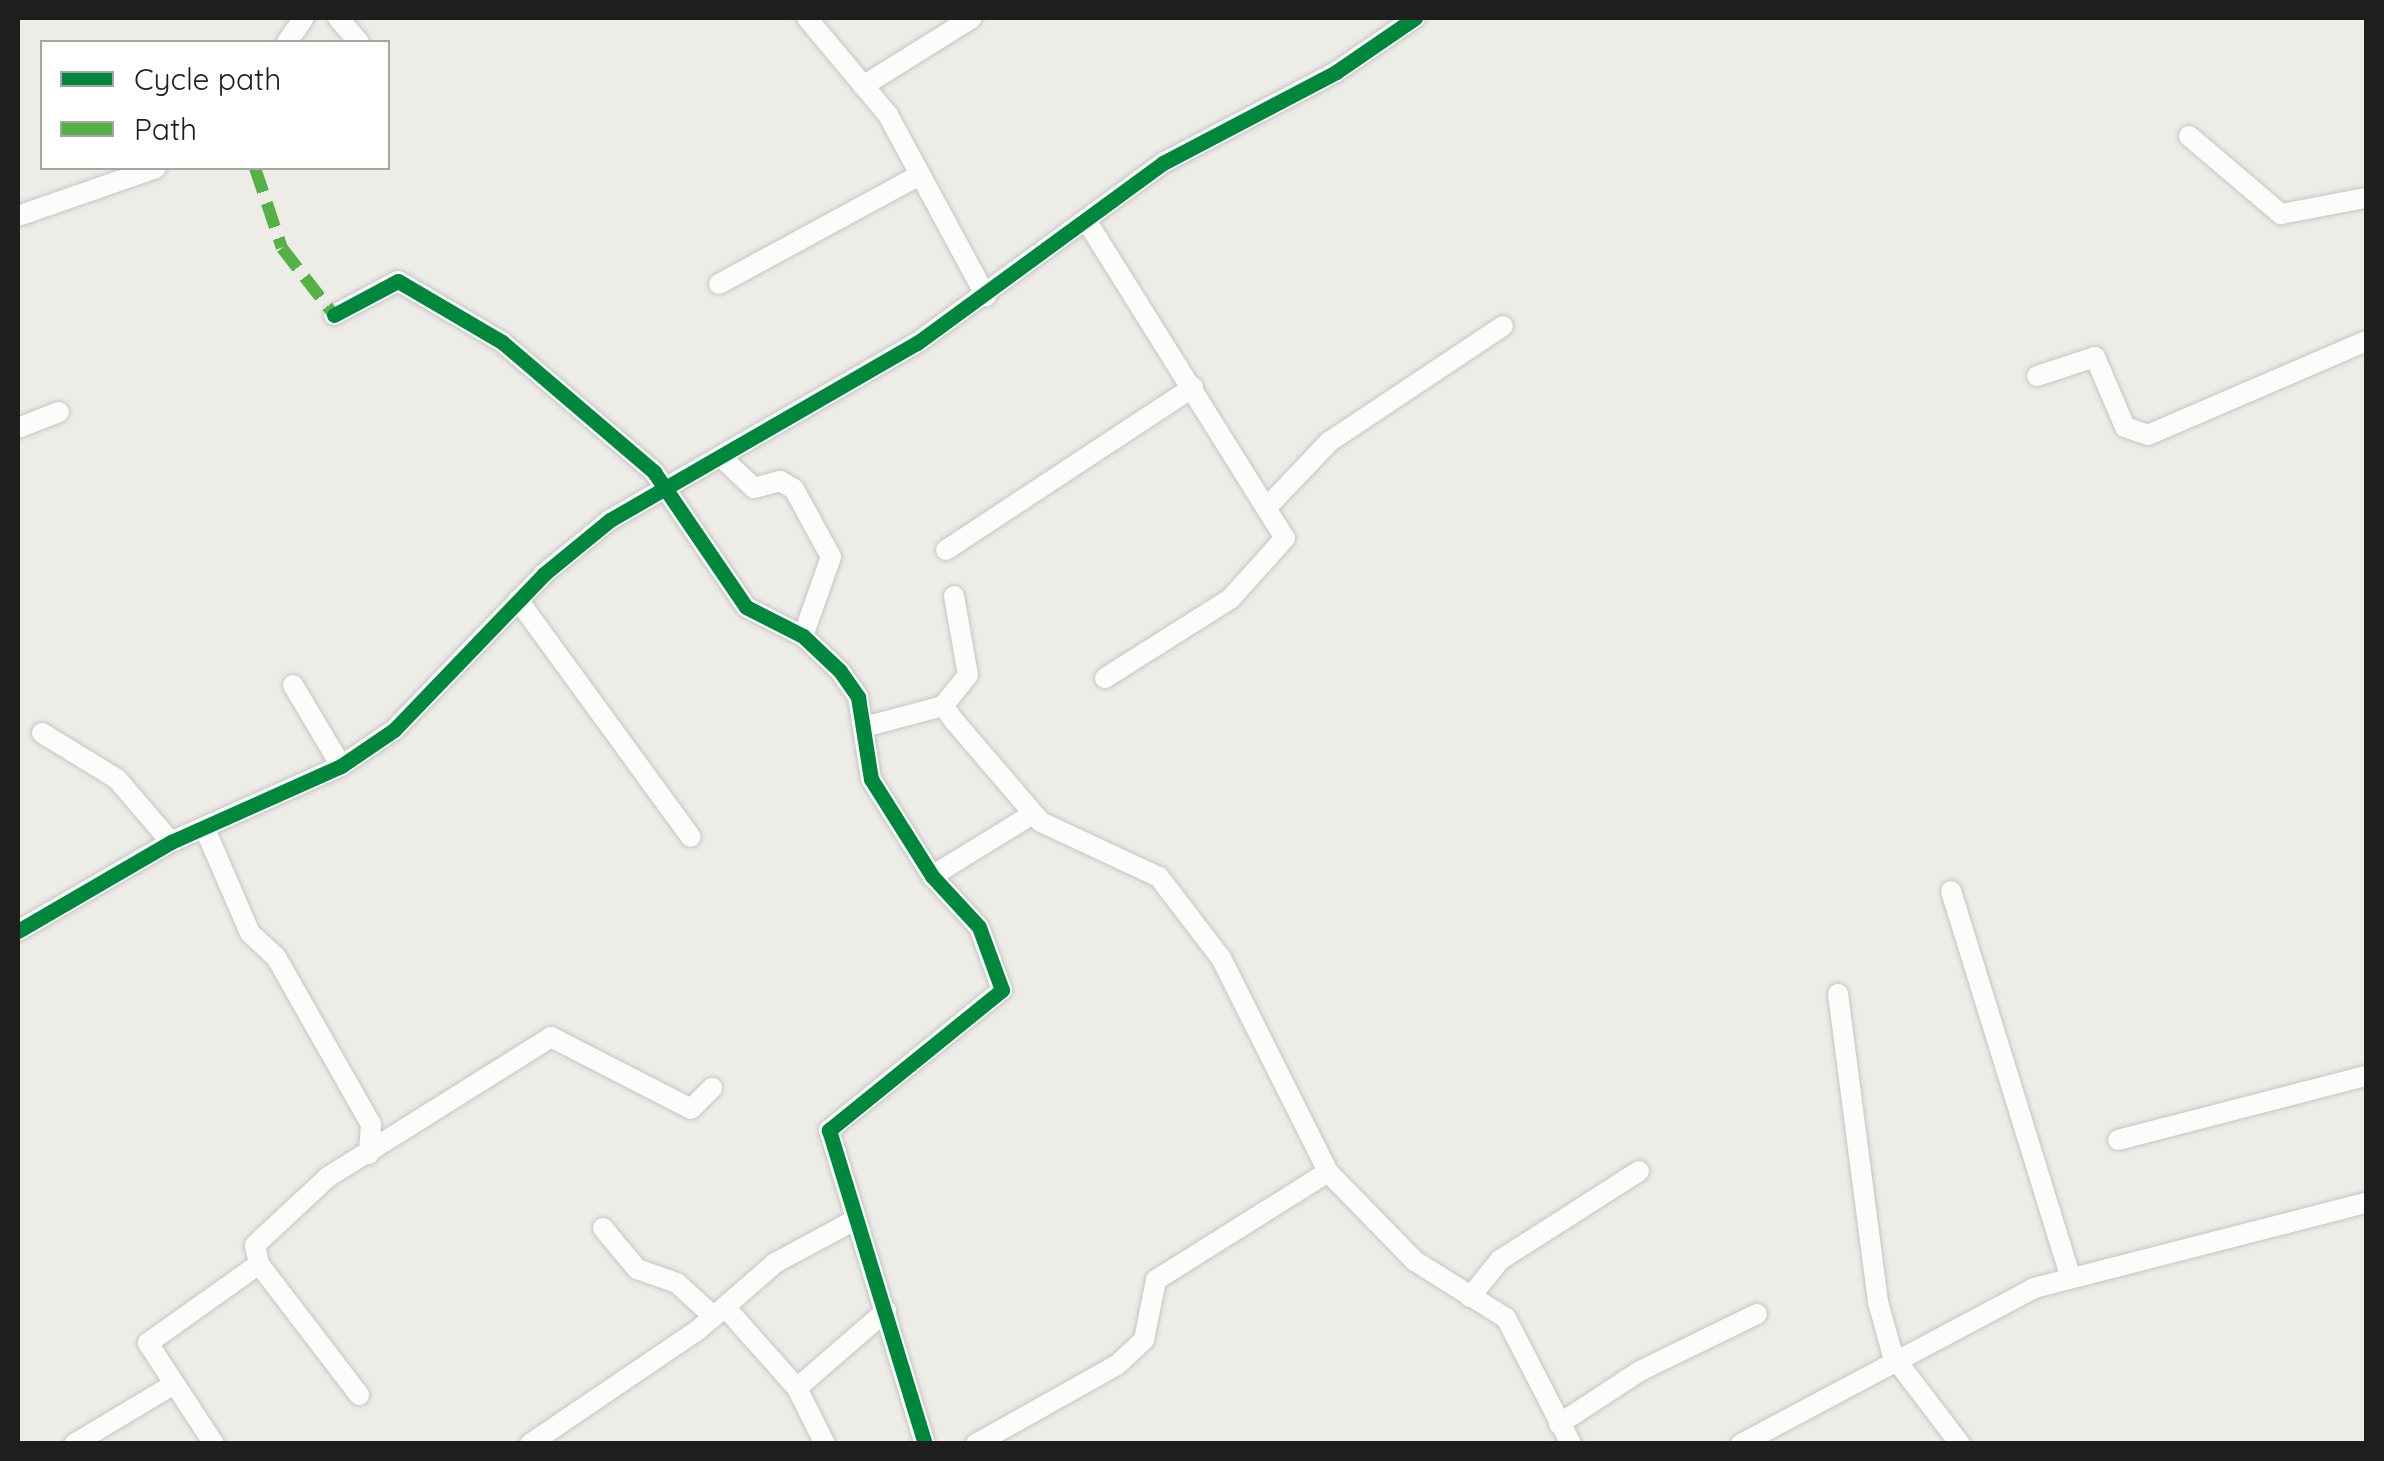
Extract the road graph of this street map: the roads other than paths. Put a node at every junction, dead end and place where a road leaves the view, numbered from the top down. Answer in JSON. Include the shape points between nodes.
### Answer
{"nodes":[{"id":1,"x":304,"y":18,"type":"edge"},
{"id":2,"x":338,"y":18,"type":"edge"},
{"id":3,"x":807,"y":18,"type":"edge"},
{"id":4,"x":972,"y":18,"type":"edge"},
{"id":5,"x":1415,"y":18,"type":"edge"},
{"id":6,"x":288,"y":40,"type":"edge"},
{"id":7,"x":357,"y":40,"type":"edge"},
{"id":8,"x":864,"y":86,"type":"junction"},
{"id":9,"x":2188,"y":136,"type":"dead end"},
{"id":10,"x":150,"y":170,"type":"edge"},
{"id":11,"x":920,"y":175,"type":"junction"},
{"id":12,"x":2366,"y":198,"type":"edge"},
{"id":13,"x":18,"y":216,"type":"edge"},
{"id":14,"x":1086,"y":220,"type":"junction"},
{"id":15,"x":719,"y":284,"type":"dead end"},
{"id":16,"x":986,"y":296,"type":"junction"},
{"id":17,"x":334,"y":315,"type":"dead end"},
{"id":18,"x":1503,"y":326,"type":"dead end"},
{"id":19,"x":2366,"y":341,"type":"edge"},
{"id":20,"x":2037,"y":376,"type":"dead end"},
{"id":21,"x":1193,"y":387,"type":"junction"},
{"id":22,"x":59,"y":412,"type":"dead end"},
{"id":23,"x":18,"y":428,"type":"edge"},
{"id":24,"x":722,"y":458,"type":"junction"},
{"id":25,"x":669,"y":488,"type":"junction"},
{"id":26,"x":1270,"y":504,"type":"junction"},
{"id":27,"x":946,"y":550,"type":"dead end"},
{"id":28,"x":954,"y":596,"type":"dead end"},
{"id":29,"x":518,"y":600,"type":"junction"},
{"id":30,"x":803,"y":636,"type":"junction"},
{"id":31,"x":1105,"y":678,"type":"dead end"},
{"id":32,"x":293,"y":685,"type":"dead end"},
{"id":33,"x":943,"y":706,"type":"junction"},
{"id":34,"x":864,"y":727,"type":"junction"},
{"id":35,"x":42,"y":732,"type":"dead end"},
{"id":36,"x":342,"y":766,"type":"junction"},
{"id":37,"x":1031,"y":815,"type":"junction"},
{"id":38,"x":205,"y":829,"type":"junction"},
{"id":39,"x":691,"y":837,"type":"dead end"},
{"id":40,"x":171,"y":842,"type":"junction"},
{"id":41,"x":932,"y":876,"type":"junction"},
{"id":42,"x":1951,"y":891,"type":"dead end"},
{"id":43,"x":18,"y":931,"type":"edge"},
{"id":44,"x":1838,"y":994,"type":"dead end"},
{"id":45,"x":2366,"y":1076,"type":"edge"},
{"id":46,"x":712,"y":1088,"type":"dead end"},
{"id":47,"x":2118,"y":1140,"type":"dead end"},
{"id":48,"x":369,"y":1154,"type":"junction"},
{"id":49,"x":1639,"y":1171,"type":"dead end"},
{"id":50,"x":1328,"y":1172,"type":"junction"},
{"id":51,"x":2366,"y":1203,"type":"edge"},
{"id":52,"x":855,"y":1220,"type":"junction"},
{"id":53,"x":603,"y":1228,"type":"dead end"},
{"id":54,"x":258,"y":1264,"type":"junction"},
{"id":55,"x":2070,"y":1276,"type":"junction"},
{"id":56,"x":1470,"y":1297,"type":"junction"},
{"id":57,"x":886,"y":1311,"type":"junction"},
{"id":58,"x":720,"y":1312,"type":"junction"},
{"id":59,"x":1756,"y":1314,"type":"dead end"},
{"id":60,"x":1893,"y":1356,"type":"junction"},
{"id":61,"x":171,"y":1386,"type":"junction"},
{"id":62,"x":798,"y":1388,"type":"junction"},
{"id":63,"x":359,"y":1395,"type":"dead end"},
{"id":64,"x":1559,"y":1424,"type":"junction"},
{"id":65,"x":1755,"y":1440,"type":"edge"},
{"id":66,"x":985,"y":1441,"type":"edge"},
{"id":67,"x":74,"y":1444,"type":"edge"},
{"id":68,"x":214,"y":1444,"type":"edge"},
{"id":69,"x":530,"y":1444,"type":"edge"},
{"id":70,"x":825,"y":1444,"type":"edge"},
{"id":71,"x":925,"y":1444,"type":"edge"},
{"id":72,"x":1571,"y":1444,"type":"edge"},
{"id":73,"x":1960,"y":1444,"type":"edge"}],
"edges":[{"from":1,"to":6,"type":"street"},
{"from":2,"to":7,"type":"street"},
{"from":3,"to":8,"type":"street"},
{"from":4,"to":8,"type":"street"},
{"from":5,"to":14,"type":"street","via":[[1336,72],[1177,154]]},
{"from":8,"to":11,"type":"street"},
{"from":9,"to":12,"type":"street","via":[[2280,214]]},
{"from":10,"to":13,"type":"street"},
{"from":11,"to":15,"type":"street"},
{"from":11,"to":16,"type":"street"},
{"from":14,"to":16,"type":"street"},
{"from":14,"to":21,"type":"street"},
{"from":16,"to":24,"type":"street"},
{"from":17,"to":25,"type":"street","via":[[398,281],[526,360]]},
{"from":18,"to":26,"type":"street","via":[[1329,442]]},
{"from":19,"to":20,"type":"street","via":[[2148,435],[2125,427],[2095,357]]},
{"from":21,"to":26,"type":"street"},
{"from":21,"to":27,"type":"street"},
{"from":22,"to":23,"type":"street"},
{"from":24,"to":25,"type":"street"},
{"from":24,"to":30,"type":"street","via":[[754,488],[780,481],[794,489],[831,557]]},
{"from":25,"to":29,"type":"street","via":[[599,528]]},
{"from":25,"to":30,"type":"street","via":[[746,607]]},
{"from":26,"to":31,"type":"street","via":[[1284,538],[1261,570]]},
{"from":28,"to":33,"type":"street","via":[[968,675]]},
{"from":29,"to":36,"type":"street","via":[[420,707]]},
{"from":29,"to":39,"type":"street"},
{"from":30,"to":34,"type":"street","via":[[858,697]]},
{"from":32,"to":36,"type":"street"},
{"from":33,"to":34,"type":"street"},
{"from":33,"to":37,"type":"street"},
{"from":34,"to":41,"type":"street","via":[[871,779]]},
{"from":35,"to":40,"type":"street","via":[[116,778]]},
{"from":36,"to":38,"type":"street"},
{"from":37,"to":41,"type":"street"},
{"from":37,"to":50,"type":"street","via":[[1159,877],[1222,958]]},
{"from":38,"to":40,"type":"street"},
{"from":38,"to":48,"type":"street","via":[[250,933],[276,957],[372,1124]]},
{"from":40,"to":43,"type":"street"},
{"from":41,"to":52,"type":"street","via":[[970,914],[1005,982],[832,1124]]},
{"from":42,"to":55,"type":"street"},
{"from":44,"to":60,"type":"street","via":[[1875,1287]]},
{"from":45,"to":47,"type":"street"},
{"from":46,"to":48,"type":"street","via":[[691,1109],[551,1037]]},
{"from":48,"to":54,"type":"street","via":[[264,1234],[252,1250]]},
{"from":49,"to":56,"type":"street","via":[[1500,1260]]},
{"from":50,"to":56,"type":"street","via":[[1414,1262]]},
{"from":50,"to":66,"type":"street","via":[[1156,1280],[1144,1340],[1117,1366]]},
{"from":51,"to":55,"type":"street"},
{"from":52,"to":57,"type":"street"},
{"from":52,"to":58,"type":"street","via":[[775,1262]]},
{"from":53,"to":58,"type":"street","via":[[637,1270],[677,1284]]},
{"from":54,"to":61,"type":"street","via":[[148,1344]]},
{"from":54,"to":63,"type":"street"},
{"from":55,"to":60,"type":"street"},
{"from":56,"to":64,"type":"street","via":[[1506,1318]]},
{"from":57,"to":62,"type":"street"},
{"from":57,"to":71,"type":"street"},
{"from":58,"to":62,"type":"street"},
{"from":58,"to":69,"type":"street"},
{"from":59,"to":64,"type":"street","via":[[1640,1371]]},
{"from":60,"to":65,"type":"street"},
{"from":60,"to":73,"type":"street"},
{"from":61,"to":67,"type":"street"},
{"from":61,"to":68,"type":"street"},
{"from":62,"to":70,"type":"street"},
{"from":64,"to":72,"type":"street"}]}
